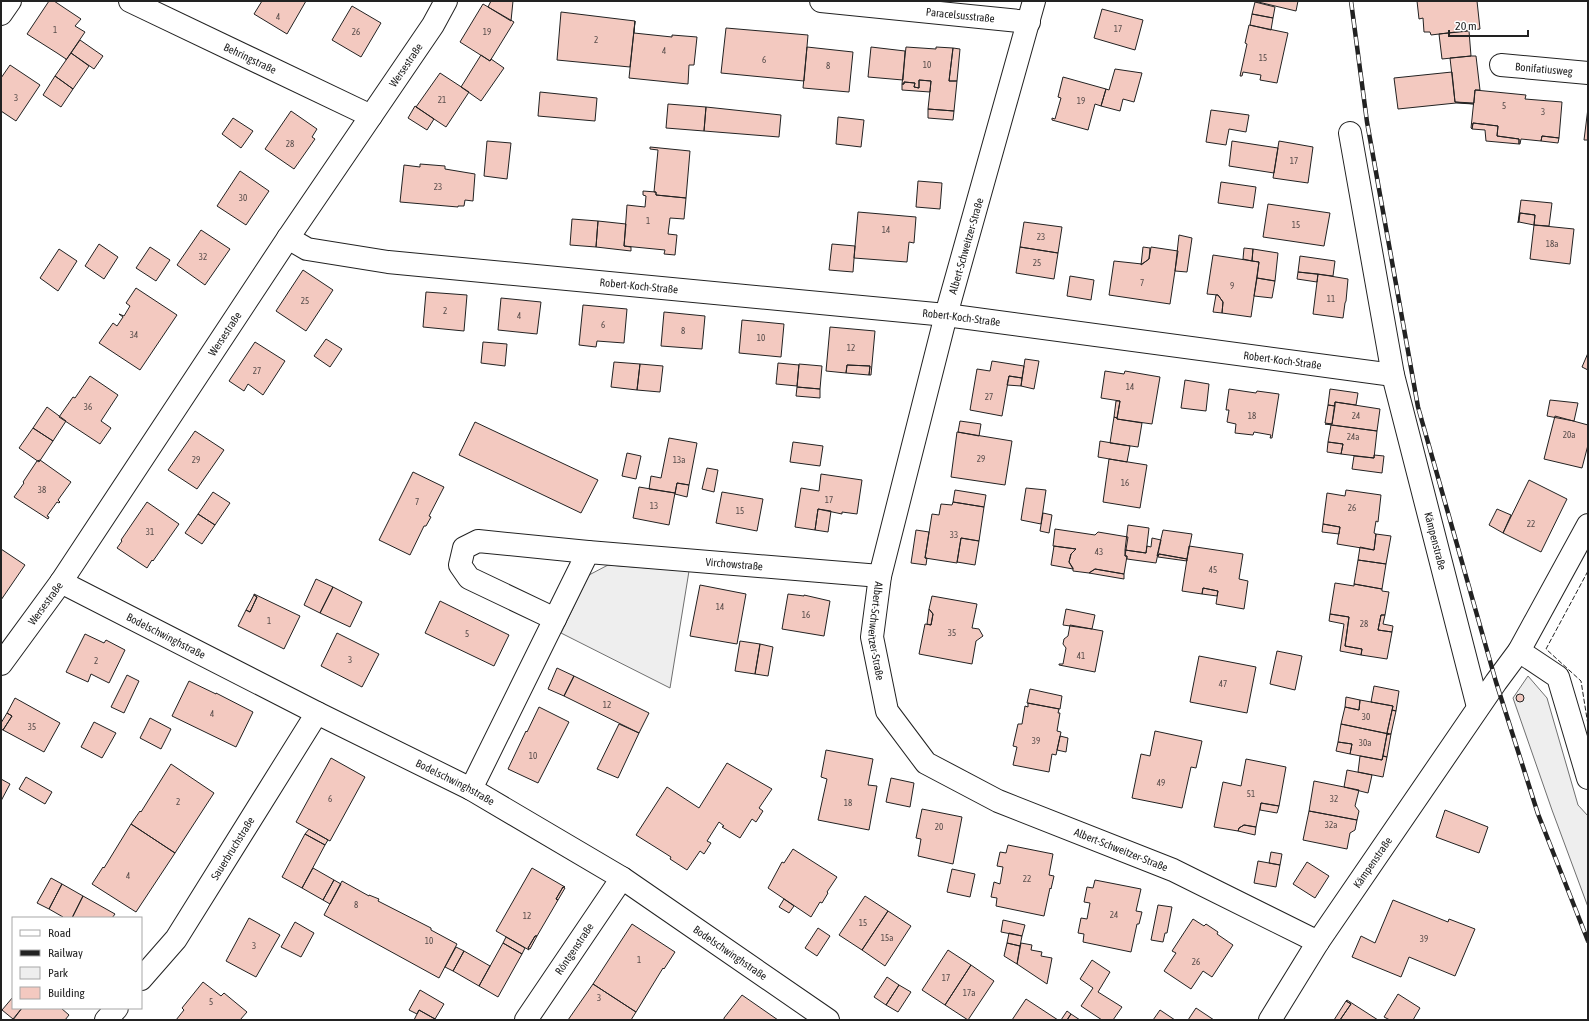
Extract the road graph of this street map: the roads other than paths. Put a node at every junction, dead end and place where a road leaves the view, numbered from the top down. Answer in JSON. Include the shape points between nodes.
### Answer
{"nodes":[{"id":1,"x":10,"y":1,"type":"edge"},
{"id":2,"x":130,"y":1,"type":"edge"},
{"id":3,"x":446,"y":1,"type":"edge"},
{"id":4,"x":821,"y":1,"type":"edge"},
{"id":5,"x":1034,"y":1,"type":"edge"},
{"id":6,"x":1,"y":14,"type":"edge"},
{"id":7,"x":1029,"y":22,"type":"junction"},
{"id":8,"x":1501,"y":65,"type":"dead end"},
{"id":9,"x":1588,"y":73,"type":"edge"},
{"id":10,"x":371,"y":116,"type":"junction"},
{"id":11,"x":1350,"y":133,"type":"dead end"},
{"id":12,"x":288,"y":238,"type":"junction"},
{"id":13,"x":946,"y":315,"type":"junction"},
{"id":14,"x":1393,"y":375,"type":"junction"},
{"id":15,"x":1588,"y":525,"type":"edge"},
{"id":16,"x":588,"y":552,"type":"junction"},
{"id":17,"x":880,"y":576,"type":"junction"},
{"id":18,"x":61,"y":582,"type":"junction"},
{"id":19,"x":555,"y":619,"type":"junction"},
{"id":20,"x":1519,"y":651,"type":"junction"},
{"id":21,"x":1,"y":664,"type":"edge"},
{"id":22,"x":1478,"y":708,"type":"junction"},
{"id":23,"x":318,"y":713,"type":"junction"},
{"id":24,"x":1588,"y":778,"type":"edge"},
{"id":25,"x":471,"y":789,"type":"junction"},
{"id":26,"x":622,"y":878,"type":"junction"},
{"id":27,"x":1318,"y":942,"type":"junction"},
{"id":28,"x":142,"y":978,"type":"edge"},
{"id":29,"x":116,"y":1009,"type":"edge"},
{"id":30,"x":106,"y":1020,"type":"edge"},
{"id":31,"x":526,"y":1020,"type":"edge"},
{"id":32,"x":828,"y":1020,"type":"edge"},
{"id":33,"x":1270,"y":1020,"type":"edge"}],
"edges":[{"from":1,"to":6,"type":"street"},
{"from":2,"to":10,"type":"street","name":"Behringstraße"},
{"from":3,"to":10,"type":"street","name":"Wersestraße","via":[[433,25]]},
{"from":4,"to":7,"type":"street","name":"Paracelsusstraße"},
{"from":5,"to":7,"type":"street","name":"Albert-Schweitzer-Straße"},
{"from":7,"to":13,"type":"street","name":"Albert-Schweitzer-Straße"},
{"from":8,"to":9,"type":"street","name":"Bonifatiusweg"},
{"from":10,"to":12,"type":"street","name":"Wersestraße"},
{"from":11,"to":14,"type":"street"},
{"from":12,"to":13,"type":"street","name":"Robert-Koch-Straße","via":[[307,249],[388,262]]},
{"from":12,"to":18,"type":"street","name":"Wersestraße"},
{"from":13,"to":14,"type":"street","name":"Robert-Koch-Straße"},
{"from":13,"to":17,"type":"street","name":"Albert-Schweitzer-Straße"},
{"from":14,"to":22,"type":"street","name":"Kämpenstraße"},
{"from":15,"to":20,"type":"street","name":"Kämpenstraße"},
{"from":16,"to":17,"type":"street","name":"Virchowstraße"},
{"from":16,"to":19,"type":"street"},
{"from":16,"to":19,"type":"street","name":"Virchowstraße","via":[[478,541],[464,548],[460,565],[469,578]]},
{"from":17,"to":27,"type":"street","name":"Albert-Schweitzer-Straße","via":[[872,637],[887,711],[926,763],[998,801],[1173,870]]},
{"from":18,"to":21,"type":"street","name":"Wersestraße"},
{"from":18,"to":23,"type":"street","name":"Bodelschwinghstraße"},
{"from":19,"to":25,"type":"street"},
{"from":20,"to":22,"type":"street","name":"Kämpenstraße"},
{"from":20,"to":24,"type":"street","via":[[1558,677]]},
{"from":22,"to":27,"type":"street","name":"Kämpenstraße"},
{"from":23,"to":25,"type":"street","name":"Bodelschwinghstraße"},
{"from":23,"to":28,"type":"street","name":"Sauerbruchstraße","via":[[176,938]]},
{"from":25,"to":26,"type":"street","name":"Bodelschwinghstraße"},
{"from":26,"to":31,"type":"street","name":"Röntgenstraße"},
{"from":26,"to":32,"type":"street","name":"Bodelschwinghstraße"},
{"from":27,"to":33,"type":"street","name":"Kämpenstraße"},
{"from":29,"to":30,"type":"street"}]}
